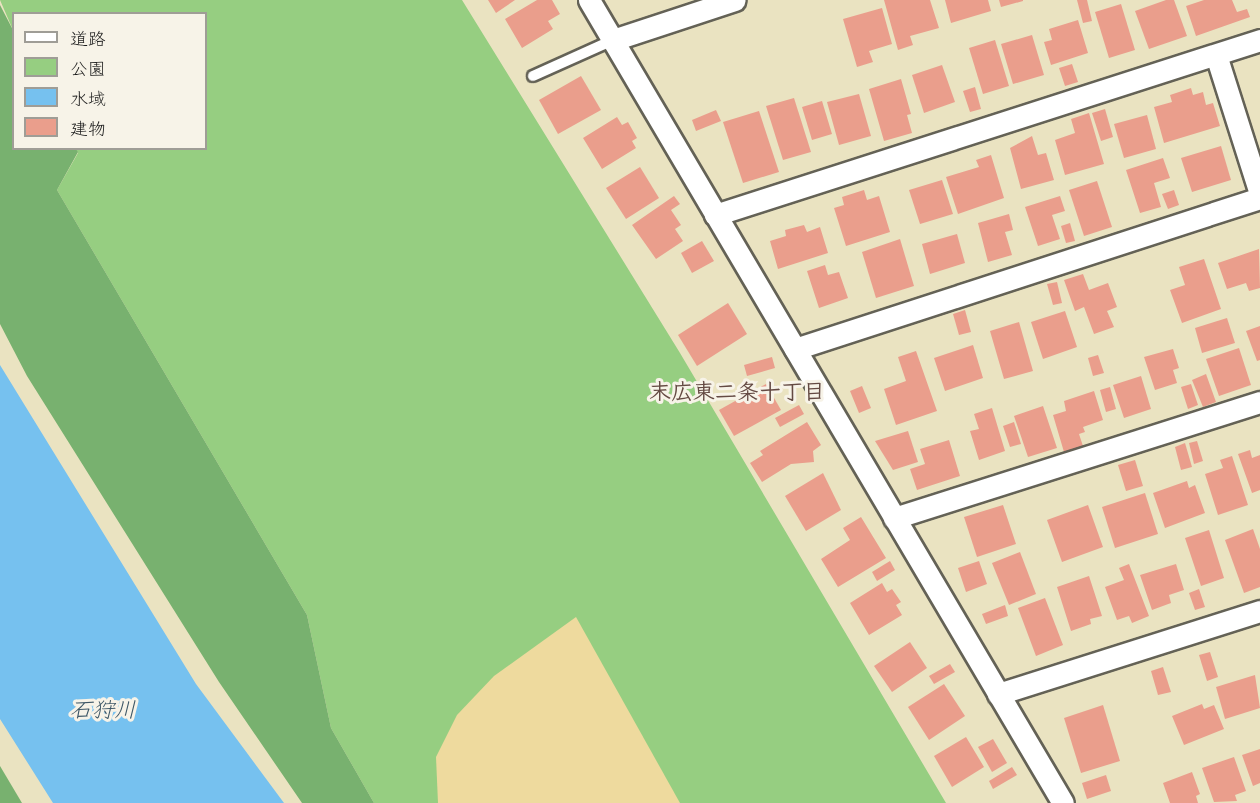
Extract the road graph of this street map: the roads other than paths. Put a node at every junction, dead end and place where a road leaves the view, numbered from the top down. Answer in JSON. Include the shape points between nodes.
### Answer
{"nodes":[{"id":1,"x":589,"y":0,"type":"edge"},
{"id":2,"x":735,"y":0,"type":"edge"},
{"id":3,"x":613,"y":40,"type":"junction"},
{"id":4,"x":1260,"y":40,"type":"edge"},
{"id":5,"x":1216,"y":55,"type":"junction"},
{"id":6,"x":533,"y":76,"type":"dead end"},
{"id":7,"x":1260,"y":196,"type":"edge"},
{"id":8,"x":715,"y":215,"type":"junction"},
{"id":9,"x":795,"y":349,"type":"junction"},
{"id":10,"x":1260,"y":402,"type":"edge"},
{"id":11,"x":894,"y":518,"type":"junction"},
{"id":12,"x":1260,"y":611,"type":"edge"},
{"id":13,"x":998,"y":694,"type":"junction"},
{"id":14,"x":1064,"y":803,"type":"edge"}],
"edges":[{"from":1,"to":3,"type":"street"},
{"from":2,"to":3,"type":"street"},
{"from":3,"to":6,"type":"lane"},
{"from":3,"to":8,"type":"street"},
{"from":4,"to":5,"type":"street"},
{"from":5,"to":7,"type":"street"},
{"from":5,"to":8,"type":"street"},
{"from":7,"to":9,"type":"street"},
{"from":8,"to":9,"type":"street"},
{"from":9,"to":11,"type":"street"},
{"from":10,"to":11,"type":"street"},
{"from":11,"to":13,"type":"street"},
{"from":12,"to":13,"type":"street"},
{"from":13,"to":14,"type":"street"}]}
